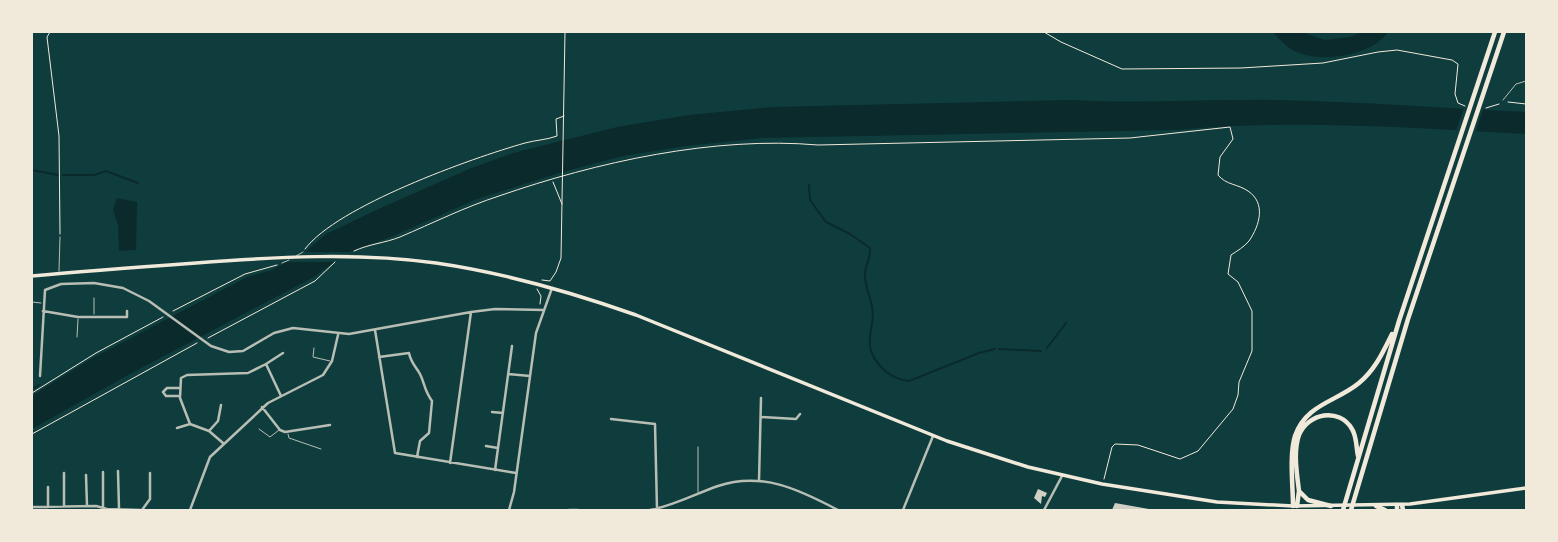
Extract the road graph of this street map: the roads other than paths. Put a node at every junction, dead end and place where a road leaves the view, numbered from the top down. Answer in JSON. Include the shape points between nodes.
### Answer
{"nodes":[{"id":1,"x":1495,"y":32,"type":"edge"},
{"id":2,"x":1504,"y":32,"type":"edge"},
{"id":3,"x":1527,"y":81,"type":"edge"},
{"id":4,"x":1503,"y":100,"type":"road end"},
{"id":5,"x":60,"y":237,"type":"road end"},
{"id":6,"x":303,"y":252,"type":"road end"},
{"id":7,"x":282,"y":263,"type":"road end"},
{"id":8,"x":59,"y":274,"type":"junction"},
{"id":9,"x":32,"y":276,"type":"edge"},
{"id":10,"x":61,"y":284,"type":"junction"},
{"id":11,"x":552,"y":288,"type":"junction"},
{"id":12,"x":94,"y":298,"type":"dead end"},
{"id":13,"x":32,"y":302,"type":"edge"},
{"id":14,"x":43,"y":303,"type":"junction"},
{"id":15,"x":544,"y":310,"type":"junction"},
{"id":16,"x":43,"y":311,"type":"junction"},
{"id":17,"x":127,"y":311,"type":"dead end"},
{"id":18,"x":471,"y":312,"type":"junction"},
{"id":19,"x":94,"y":316,"type":"junction"},
{"id":20,"x":78,"y":317,"type":"junction"},
{"id":21,"x":1399,"y":321,"type":"junction"},
{"id":22,"x":375,"y":330,"type":"junction"},
{"id":23,"x":338,"y":334,"type":"junction"},
{"id":24,"x":77,"y":337,"type":"dead end"},
{"id":25,"x":512,"y":346,"type":"dead end"},
{"id":26,"x":314,"y":348,"type":"dead end"},
{"id":27,"x":283,"y":353,"type":"dead end"},
{"id":28,"x":313,"y":357,"type":"junction"},
{"id":29,"x":379,"y":357,"type":"junction"},
{"id":30,"x":313,"y":361,"type":"dead end"},
{"id":31,"x":332,"y":361,"type":"junction"},
{"id":32,"x":266,"y":364,"type":"junction"},
{"id":33,"x":509,"y":374,"type":"junction"},
{"id":34,"x":40,"y":376,"type":"dead end"},
{"id":35,"x":531,"y":376,"type":"junction"},
{"id":36,"x":179,"y":388,"type":"junction"},
{"id":37,"x":180,"y":396,"type":"junction"},
{"id":38,"x":281,"y":396,"type":"junction"},
{"id":39,"x":761,"y":398,"type":"dead end"},
{"id":40,"x":221,"y":405,"type":"dead end"},
{"id":41,"x":262,"y":407,"type":"junction"},
{"id":42,"x":492,"y":412,"type":"dead end"},
{"id":43,"x":503,"y":413,"type":"junction"},
{"id":44,"x":800,"y":414,"type":"dead end"},
{"id":45,"x":761,"y":416,"type":"junction"},
{"id":46,"x":611,"y":419,"type":"dead end"},
{"id":47,"x":190,"y":424,"type":"junction"},
{"id":48,"x":330,"y":425,"type":"dead end"},
{"id":49,"x":177,"y":428,"type":"dead end"},
{"id":50,"x":258,"y":429,"type":"dead end"},
{"id":51,"x":280,"y":430,"type":"junction"},
{"id":52,"x":209,"y":431,"type":"junction"},
{"id":53,"x":287,"y":432,"type":"junction"},
{"id":54,"x":933,"y":436,"type":"junction"},
{"id":55,"x":223,"y":443,"type":"junction"},
{"id":56,"x":486,"y":446,"type":"dead end"},
{"id":57,"x":698,"y":447,"type":"dead end"},
{"id":58,"x":498,"y":448,"type":"junction"},
{"id":59,"x":321,"y":449,"type":"dead end"},
{"id":60,"x":418,"y":457,"type":"junction"},
{"id":61,"x":1358,"y":458,"type":"junction"},
{"id":62,"x":450,"y":463,"type":"junction"},
{"id":63,"x":495,"y":470,"type":"junction"},
{"id":64,"x":118,"y":471,"type":"dead end"},
{"id":65,"x":103,"y":472,"type":"dead end"},
{"id":66,"x":64,"y":473,"type":"dead end"},
{"id":67,"x":150,"y":473,"type":"dead end"},
{"id":68,"x":516,"y":473,"type":"junction"},
{"id":69,"x":86,"y":475,"type":"dead end"},
{"id":70,"x":1062,"y":475,"type":"junction"},
{"id":71,"x":759,"y":481,"type":"junction"},
{"id":72,"x":48,"y":487,"type":"dead end"},
{"id":73,"x":1527,"y":488,"type":"edge"},
{"id":74,"x":1299,"y":491,"type":"junction"},
{"id":75,"x":699,"y":494,"type":"junction"},
{"id":76,"x":64,"y":506,"type":"junction"},
{"id":77,"x":87,"y":506,"type":"junction"},
{"id":78,"x":1295,"y":506,"type":"junction"},
{"id":79,"x":1333,"y":506,"type":"junction"},
{"id":80,"x":1376,"y":506,"type":"junction"},
{"id":81,"x":32,"y":508,"type":"edge"},
{"id":82,"x":45,"y":508,"type":"edge"},
{"id":83,"x":72,"y":508,"type":"edge"},
{"id":84,"x":103,"y":508,"type":"junction"},
{"id":85,"x":1400,"y":508,"type":"edge"},
{"id":86,"x":119,"y":509,"type":"edge"},
{"id":87,"x":657,"y":509,"type":"edge"},
{"id":88,"x":141,"y":510,"type":"edge"},
{"id":89,"x":190,"y":510,"type":"edge"},
{"id":90,"x":240,"y":510,"type":"edge"},
{"id":91,"x":246,"y":510,"type":"edge"},
{"id":92,"x":509,"y":510,"type":"edge"},
{"id":93,"x":569,"y":510,"type":"edge"},
{"id":94,"x":578,"y":510,"type":"edge"},
{"id":95,"x":650,"y":510,"type":"edge"},
{"id":96,"x":838,"y":510,"type":"edge"},
{"id":97,"x":903,"y":510,"type":"edge"},
{"id":98,"x":1044,"y":510,"type":"edge"},
{"id":99,"x":1343,"y":510,"type":"edge"},
{"id":100,"x":1351,"y":510,"type":"edge"},
{"id":101,"x":1385,"y":510,"type":"edge"}],
"edges":[{"from":1,"to":21,"type":"highway"},
{"from":2,"to":100,"type":"highway"},
{"from":3,"to":4,"type":"lane","via":[[1516,84]]},
{"from":5,"to":8,"type":"lane"},
{"from":6,"to":7,"type":"lane"},
{"from":8,"to":9,"type":"main road"},
{"from":8,"to":10,"type":"street"},
{"from":8,"to":11,"type":"main road","via":[[347,256],[432,262]]},
{"from":10,"to":14,"type":"street","via":[[46,288]]},
{"from":10,"to":23,"type":"street","via":[[116,286],[139,295],[221,351],[249,349],[274,333],[293,328]]},
{"from":11,"to":15,"type":"street"},
{"from":11,"to":54,"type":"main road","via":[[636,315]]},
{"from":12,"to":19,"type":"lane"},
{"from":13,"to":14,"type":"lane"},
{"from":14,"to":16,"type":"street"},
{"from":15,"to":18,"type":"street"},
{"from":15,"to":35,"type":"street"},
{"from":16,"to":20,"type":"street"},
{"from":16,"to":34,"type":"street"},
{"from":17,"to":19,"type":"street","via":[[127,317]]},
{"from":18,"to":22,"type":"street"},
{"from":18,"to":62,"type":"street"},
{"from":19,"to":20,"type":"street"},
{"from":20,"to":24,"type":"lane"},
{"from":21,"to":61,"type":"highway"},
{"from":21,"to":78,"type":"highway","via":[[1371,371],[1354,387],[1312,410],[1300,426],[1293,446]]},
{"from":22,"to":23,"type":"street"},
{"from":22,"to":29,"type":"street"},
{"from":23,"to":31,"type":"street"},
{"from":25,"to":33,"type":"street"},
{"from":26,"to":28,"type":"lane"},
{"from":27,"to":32,"type":"street"},
{"from":28,"to":30,"type":"lane"},
{"from":28,"to":31,"type":"lane"},
{"from":29,"to":60,"type":"street","via":[[395,453]]},
{"from":29,"to":60,"type":"street","via":[[409,353],[432,401],[429,433],[420,441]]},
{"from":31,"to":38,"type":"street","via":[[316,379]]},
{"from":32,"to":36,"type":"street","via":[[248,373],[183,376]]},
{"from":32,"to":38,"type":"street"},
{"from":33,"to":35,"type":"street"},
{"from":33,"to":43,"type":"street"},
{"from":35,"to":68,"type":"street"},
{"from":36,"to":37,"type":"street"},
{"from":36,"to":37,"type":"street","via":[[165,388],[163,393]]},
{"from":37,"to":47,"type":"street"},
{"from":38,"to":41,"type":"street"},
{"from":39,"to":45,"type":"street"},
{"from":40,"to":52,"type":"street","via":[[218,421]]},
{"from":41,"to":51,"type":"street"},
{"from":41,"to":55,"type":"street"},
{"from":42,"to":43,"type":"street"},
{"from":43,"to":58,"type":"street"},
{"from":44,"to":45,"type":"street","via":[[796,419]]},
{"from":45,"to":71,"type":"street"},
{"from":46,"to":87,"type":"street","via":[[656,424]]},
{"from":47,"to":49,"type":"street"},
{"from":47,"to":52,"type":"street"},
{"from":48,"to":53,"type":"street"},
{"from":50,"to":51,"type":"lane","via":[[270,437]]},
{"from":51,"to":53,"type":"street"},
{"from":52,"to":55,"type":"street"},
{"from":53,"to":59,"type":"lane","via":[[289,438]]},
{"from":54,"to":70,"type":"main road"},
{"from":54,"to":97,"type":"street"},
{"from":55,"to":89,"type":"street","via":[[206,465]]},
{"from":56,"to":58,"type":"street"},
{"from":57,"to":75,"type":"lane"},
{"from":58,"to":63,"type":"street"},
{"from":60,"to":62,"type":"street"},
{"from":61,"to":74,"type":"highway","via":[[1355,436],[1347,423],[1330,415],[1314,418],[1304,426],[1297,444]]},
{"from":61,"to":99,"type":"highway"},
{"from":62,"to":63,"type":"street"},
{"from":63,"to":68,"type":"street"},
{"from":64,"to":86,"type":"street"},
{"from":65,"to":84,"type":"street"},
{"from":66,"to":76,"type":"street"},
{"from":67,"to":88,"type":"street","via":[[150,499]]},
{"from":68,"to":92,"type":"street"},
{"from":69,"to":77,"type":"street"},
{"from":70,"to":78,"type":"main road","via":[[1169,496]]},
{"from":70,"to":98,"type":"street"},
{"from":71,"to":75,"type":"street","via":[[732,482]]},
{"from":71,"to":96,"type":"street","via":[[796,489]]},
{"from":72,"to":82,"type":"street"},
{"from":73,"to":85,"type":"main road"},
{"from":74,"to":78,"type":"highway"},
{"from":74,"to":79,"type":"highway","via":[[1308,500]]},
{"from":75,"to":87,"type":"street"},
{"from":76,"to":82,"type":"street"},
{"from":76,"to":83,"type":"street"},
{"from":77,"to":83,"type":"street"},
{"from":77,"to":84,"type":"street"},
{"from":78,"to":79,"type":"main road"},
{"from":79,"to":80,"type":"main road"},
{"from":80,"to":85,"type":"main road"},
{"from":80,"to":101,"type":"highway"},
{"from":81,"to":82,"type":"street"},
{"from":84,"to":86,"type":"street"},
{"from":86,"to":88,"type":"street"},
{"from":87,"to":95,"type":"street"},
{"from":90,"to":91,"type":"lane"},
{"from":93,"to":94,"type":"street"}]}
